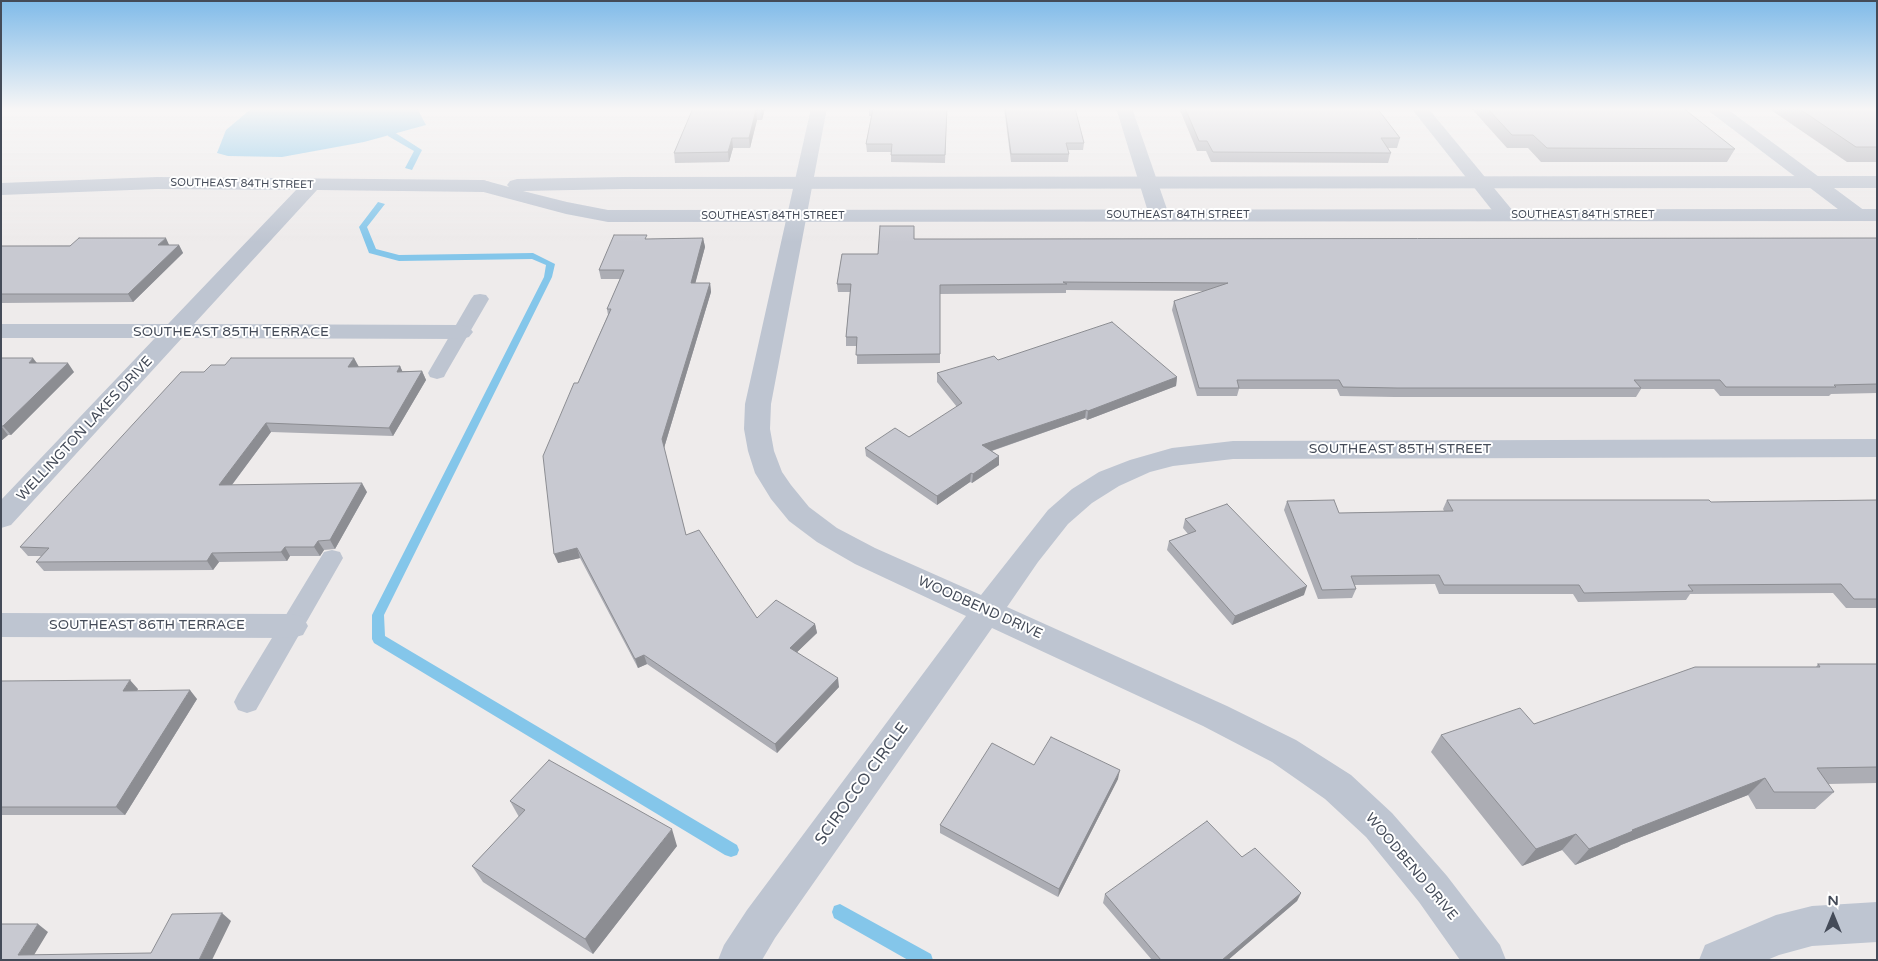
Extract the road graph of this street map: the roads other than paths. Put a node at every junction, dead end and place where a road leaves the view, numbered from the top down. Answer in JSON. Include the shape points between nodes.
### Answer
{"nodes":[{"id":1,"x":810,"y":153,"type":"edge"},
{"id":2,"x":1139,"y":153,"type":"edge"},
{"id":3,"x":1455,"y":153,"type":"edge"},
{"id":4,"x":1776,"y":153,"type":"edge"},
{"id":5,"x":1148,"y":182,"type":"junction"},
{"id":6,"x":1479,"y":182,"type":"junction"},
{"id":7,"x":1815,"y":182,"type":"junction"},
{"id":8,"x":1877,"y":182,"type":"edge"},
{"id":9,"x":804,"y":183,"type":"junction"},
{"id":10,"x":311,"y":185,"type":"junction"},
{"id":11,"x":483,"y":186,"type":"junction"},
{"id":12,"x":1,"y":189,"type":"edge"},
{"id":13,"x":1160,"y":215,"type":"junction"},
{"id":14,"x":1506,"y":215,"type":"junction"},
{"id":15,"x":1868,"y":215,"type":"edge"},
{"id":16,"x":798,"y":216,"type":"junction"},
{"id":17,"x":480,"y":299,"type":"dead end"},
{"id":18,"x":1,"y":331,"type":"edge"},
{"id":19,"x":176,"y":332,"type":"junction"},
{"id":20,"x":461,"y":332,"type":"junction"},
{"id":21,"x":437,"y":373,"type":"dead end"},
{"id":22,"x":1877,"y":448,"type":"edge"},
{"id":23,"x":1,"y":518,"type":"edge"},
{"id":24,"x":332,"y":558,"type":"dead end"},
{"id":25,"x":988,"y":611,"type":"junction"},
{"id":26,"x":1,"y":625,"type":"edge"},
{"id":27,"x":292,"y":626,"type":"junction"},
{"id":28,"x":247,"y":702,"type":"dead end"},
{"id":29,"x":1877,"y":922,"type":"edge"},
{"id":30,"x":739,"y":960,"type":"edge"},
{"id":31,"x":1485,"y":960,"type":"edge"},
{"id":32,"x":1720,"y":960,"type":"edge"}],
"edges":[{"from":1,"to":9,"type":"street","name":"WOODBEND DRIVE"},
{"from":2,"to":5,"type":"street"},
{"from":3,"to":6,"type":"street"},
{"from":4,"to":7,"type":"street"},
{"from":5,"to":6,"type":"street","name":"SOUTHEAST 84TH STREET"},
{"from":5,"to":9,"type":"street","name":"SOUTHEAST 84TH STREET"},
{"from":5,"to":13,"type":"street"},
{"from":6,"to":7,"type":"street","name":"SOUTHEAST 84TH STREET"},
{"from":6,"to":14,"type":"street"},
{"from":7,"to":8,"type":"street","name":"SOUTHEAST 84TH STREET"},
{"from":7,"to":15,"type":"street"},
{"from":9,"to":11,"type":"street","name":"SOUTHEAST 84TH STREET"},
{"from":9,"to":16,"type":"street","name":"WOODBEND DRIVE"},
{"from":10,"to":11,"type":"street","name":"SOUTHEAST 84TH STREET"},
{"from":10,"to":12,"type":"street","name":"SOUTHEAST 84TH STREET","via":[[157,183]]},
{"from":10,"to":19,"type":"street","name":"WELLINGTON LAKES DRIVE"},
{"from":11,"to":16,"type":"street","name":"SOUTHEAST 84TH STREET","via":[[608,216]]},
{"from":13,"to":14,"type":"street","name":"SOUTHEAST 84TH STREET"},
{"from":13,"to":16,"type":"street","name":"SOUTHEAST 84TH STREET"},
{"from":14,"to":15,"type":"street","name":"SOUTHEAST 84TH STREET"},
{"from":16,"to":25,"type":"street","name":"WOODBEND DRIVE","via":[[758,404],[760,451],[768,473],[799,514],[827,535],[874,560]]},
{"from":17,"to":20,"type":"lane"},
{"from":18,"to":19,"type":"street","name":"SOUTHEAST 85TH TERRACE"},
{"from":19,"to":20,"type":"street","name":"SOUTHEAST 85TH TERRACE"},
{"from":19,"to":23,"type":"street","name":"WELLINGTON LAKES DRIVE"},
{"from":20,"to":21,"type":"lane"},
{"from":22,"to":25,"type":"street","name":"SOUTHEAST 85TH STREET","via":[[1268,448],[1172,457],[1140,466],[1082,496],[1058,517]]},
{"from":24,"to":27,"type":"lane"},
{"from":25,"to":30,"type":"street","name":"SCIROCCO CIRCLE","via":[[761,924]]},
{"from":25,"to":31,"type":"street","name":"WOODBEND DRIVE","via":[[1215,716],[1284,751],[1338,787],[1379,825],[1433,889]]},
{"from":26,"to":27,"type":"street","name":"SOUTHEAST 86TH TERRACE"},
{"from":27,"to":28,"type":"lane"},
{"from":29,"to":32,"type":"street","via":[[1812,926],[1776,936]]}]}
